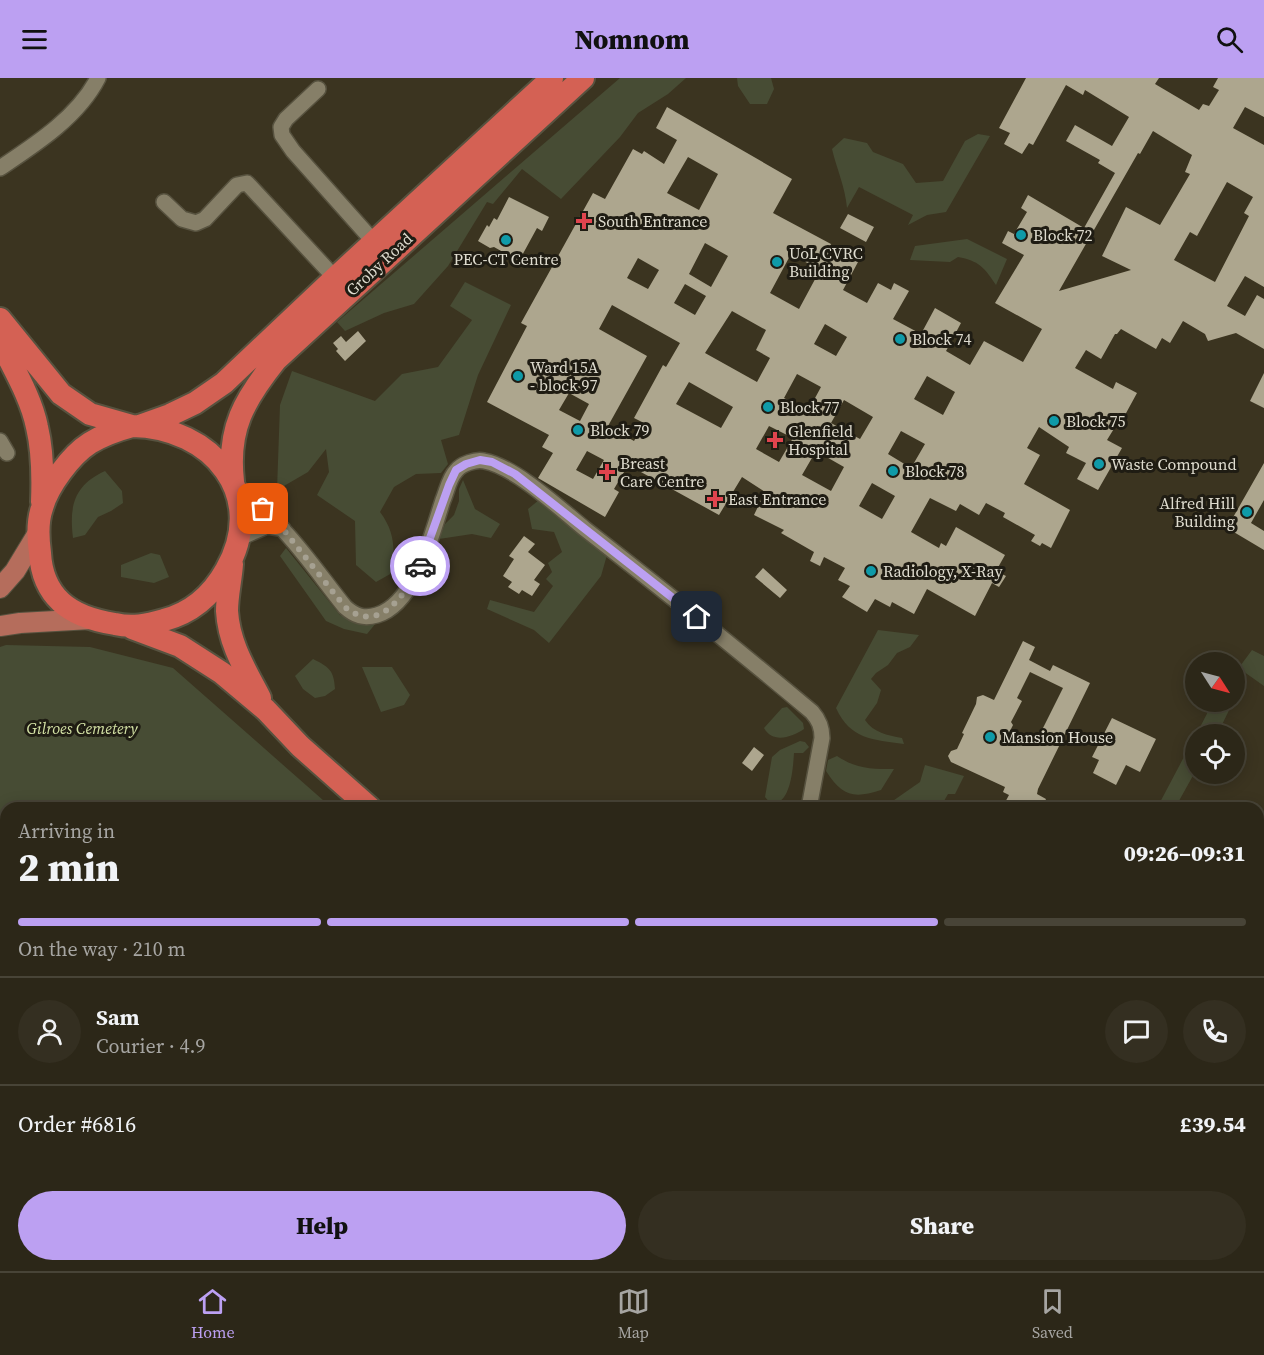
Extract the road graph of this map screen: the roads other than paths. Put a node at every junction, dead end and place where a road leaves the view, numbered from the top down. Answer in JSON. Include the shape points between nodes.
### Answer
{"nodes":[{"id":1,"x":98,"y":78,"type":"edge"},
{"id":2,"x":552,"y":78,"type":"edge"},
{"id":3,"x":583,"y":78,"type":"edge"},
{"id":4,"x":318,"y":89,"type":"dead end"},
{"id":5,"x":0,"y":168,"type":"edge"},
{"id":6,"x":164,"y":202,"type":"dead end"},
{"id":7,"x":374,"y":242,"type":"junction"},
{"id":8,"x":335,"y":278,"type":"junction"},
{"id":9,"x":0,"y":319,"type":"edge"},
{"id":10,"x":0,"y":341,"type":"edge"},
{"id":11,"x":136,"y":426,"type":"junction"},
{"id":12,"x":235,"y":487,"type":"junction"},
{"id":13,"x":42,"y":507,"type":"junction"},
{"id":14,"x":283,"y":529,"type":"junction"},
{"id":15,"x":38,"y":533,"type":"junction"},
{"id":16,"x":235,"y":550,"type":"junction"},
{"id":17,"x":0,"y":588,"type":"edge"},
{"id":18,"x":91,"y":619,"type":"junction"},
{"id":19,"x":0,"y":626,"type":"edge"},
{"id":20,"x":130,"y":627,"type":"junction"},
{"id":21,"x":266,"y":710,"type":"junction"},
{"id":22,"x":363,"y":802,"type":"edge"},
{"id":23,"x":810,"y":802,"type":"edge"}],
"edges":[{"from":1,"to":5,"type":"street","via":[[76,108],[49,134]]},
{"from":2,"to":7,"type":"highway","name":"Groby Road"},
{"from":3,"to":12,"type":"highway","name":"Groby Road","via":[[276,360],[253,389],[237,422],[231,459]]},
{"from":4,"to":7,"type":"street","via":[[286,119],[280,127],[282,135]]},
{"from":6,"to":8,"type":"street","via":[[183,219],[196,223],[205,219],[237,184],[247,183]]},
{"from":7,"to":8,"type":"highway","name":"Groby Road"},
{"from":8,"to":11,"type":"highway","name":"Groby Road","via":[[224,383],[170,416]]},
{"from":9,"to":11,"type":"highway","via":[[61,394],[90,414]]},
{"from":10,"to":13,"type":"highway","via":[[38,428],[43,465]]},
{"from":11,"to":12,"type":"highway","via":[[165,430],[198,443],[224,466]]},
{"from":11,"to":13,"type":"highway","via":[[108,433],[75,455]]},
{"from":12,"to":14,"type":"street"},
{"from":12,"to":16,"type":"highway","via":[[240,513]]},
{"from":13,"to":15,"type":"highway"},
{"from":14,"to":16,"type":"street","via":[[267,526],[244,536]]},
{"from":14,"to":23,"type":"street","via":[[345,607],[353,615],[368,618],[397,602],[411,583],[456,470],[480,460],[499,466],[537,491],[812,712],[819,721],[822,738]]},
{"from":15,"to":17,"type":"main road"},
{"from":15,"to":18,"type":"highway","via":[[44,578],[54,595],[70,609]]},
{"from":16,"to":20,"type":"highway","via":[[212,590],[197,604],[175,617]]},
{"from":16,"to":21,"type":"highway","via":[[227,610],[232,641]]},
{"from":18,"to":19,"type":"main road"},
{"from":18,"to":20,"type":"highway"},
{"from":20,"to":21,"type":"highway","via":[[187,650]]},
{"from":21,"to":22,"type":"highway"}]}
